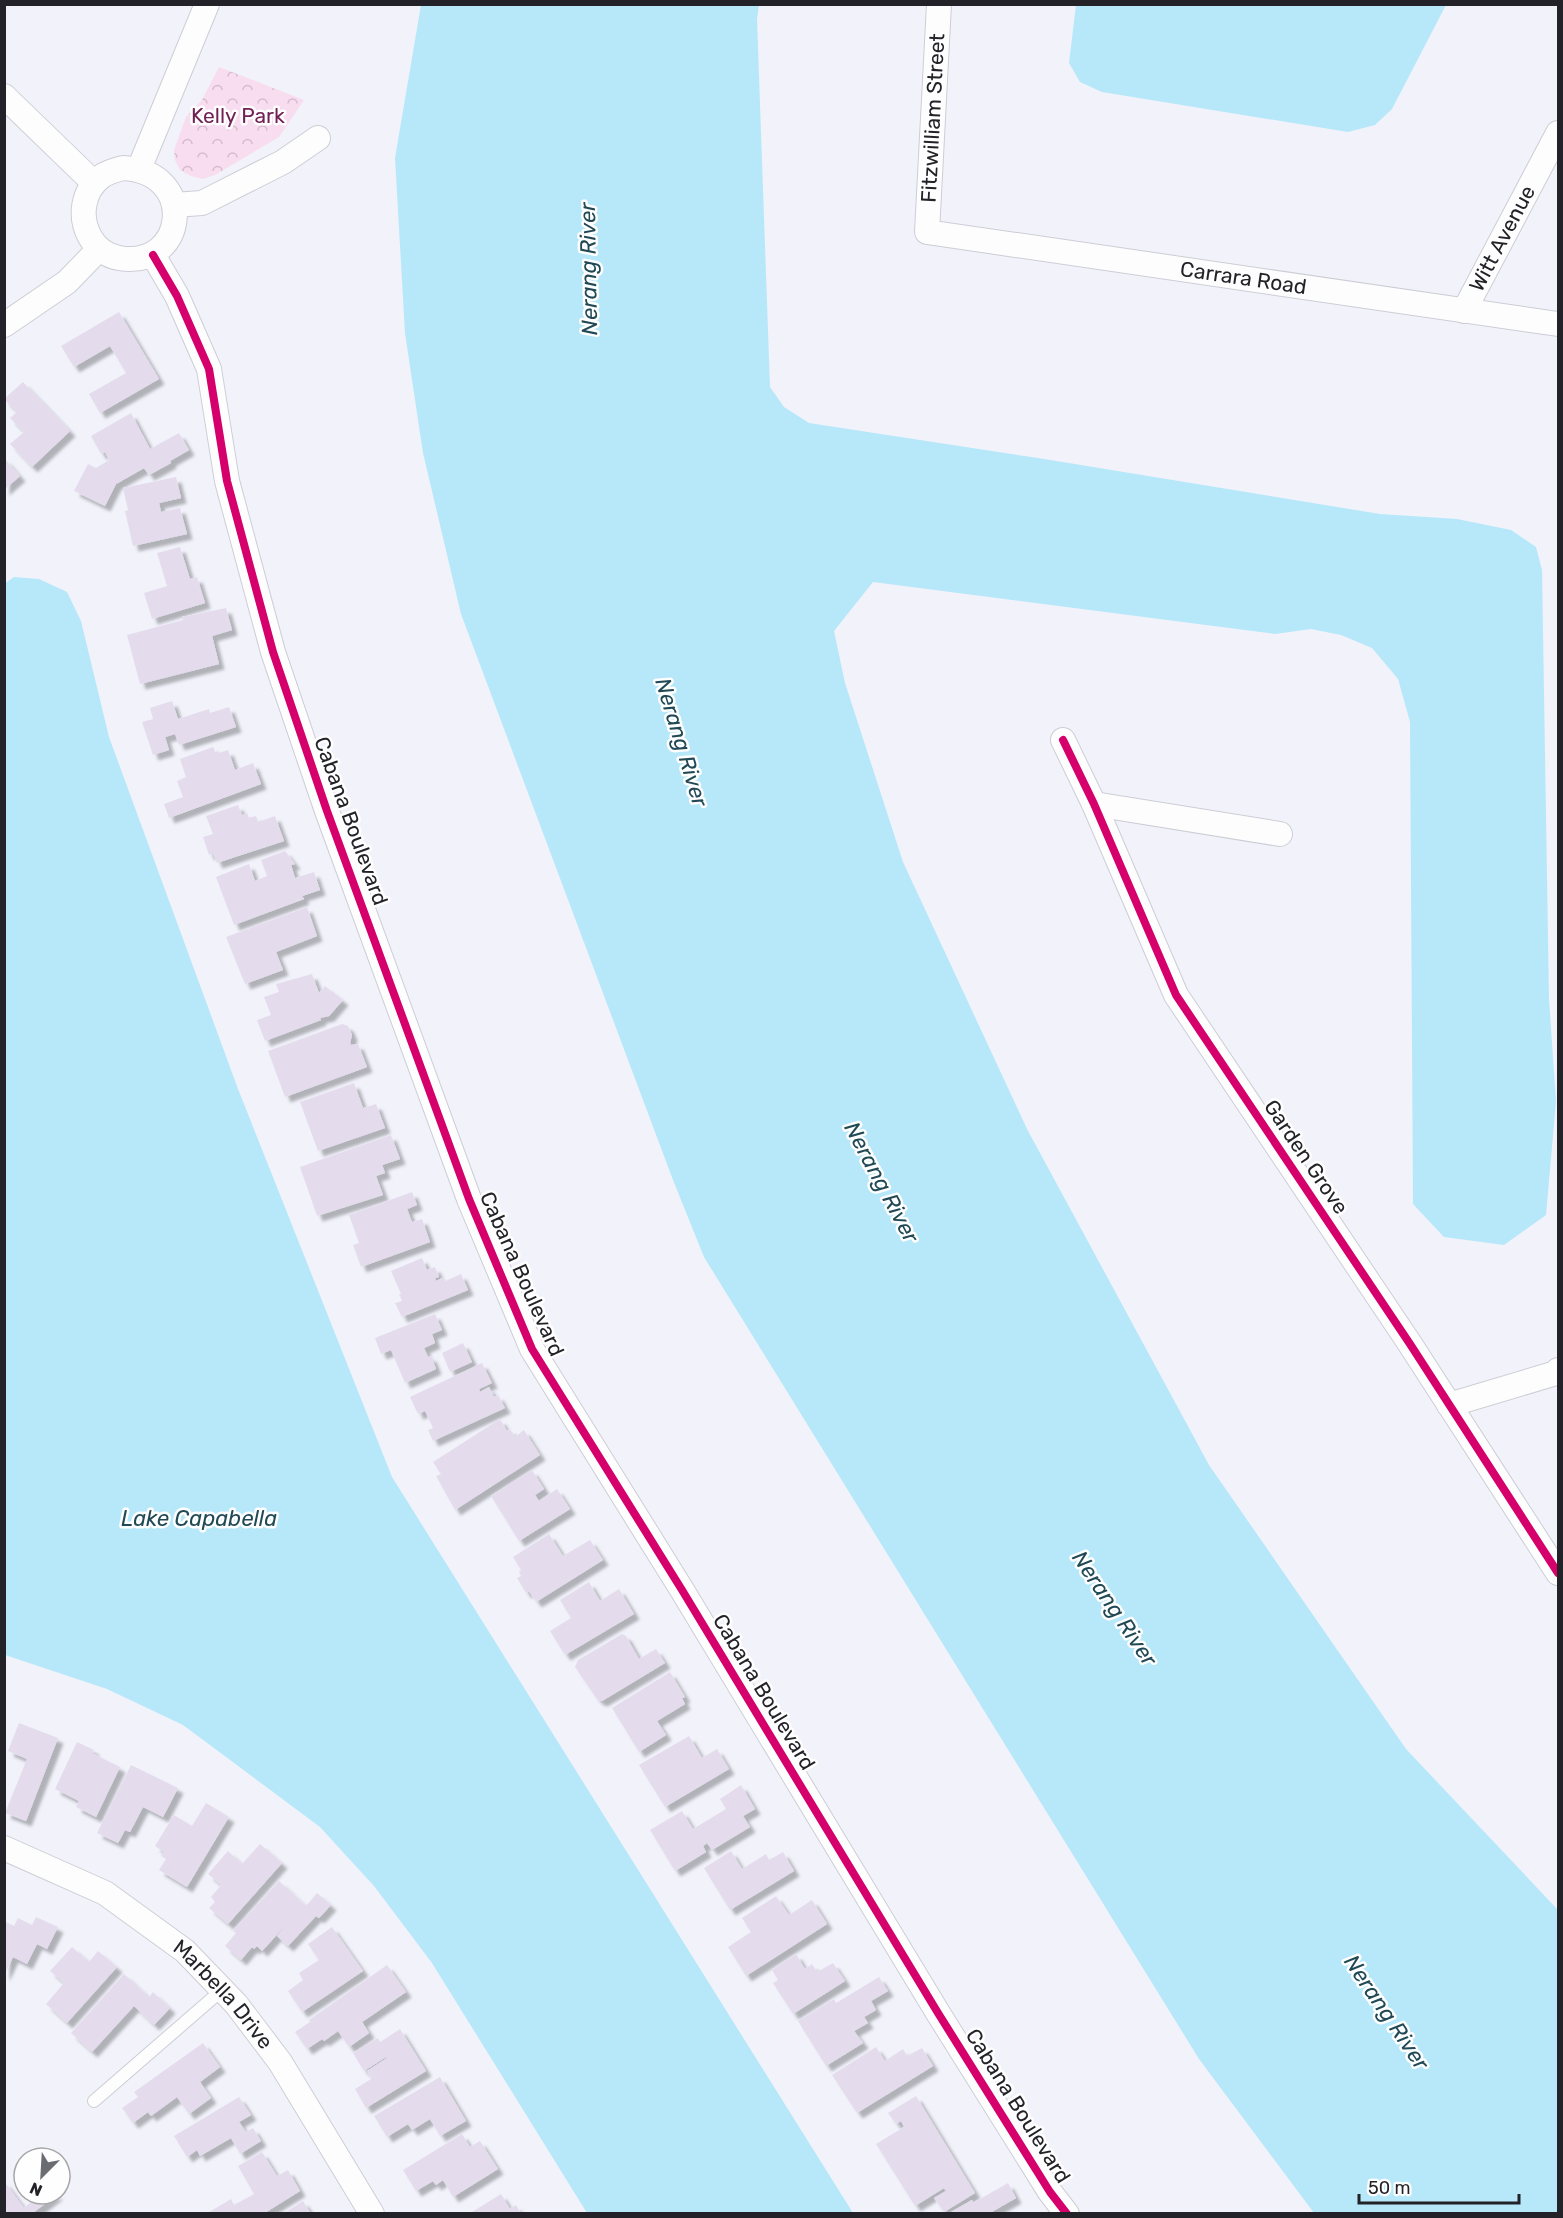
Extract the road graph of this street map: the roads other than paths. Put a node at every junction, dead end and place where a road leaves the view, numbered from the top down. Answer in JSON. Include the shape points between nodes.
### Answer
{"nodes":[{"id":1,"x":207,"y":4,"type":"edge"},
{"id":2,"x":939,"y":4,"type":"edge"},
{"id":3,"x":4,"y":96,"type":"edge"},
{"id":4,"x":1558,"y":133,"type":"edge"},
{"id":5,"x":318,"y":138,"type":"dead end"},
{"id":6,"x":139,"y":169,"type":"junction"},
{"id":7,"x":94,"y":183,"type":"junction"},
{"id":8,"x":174,"y":205,"type":"junction"},
{"id":9,"x":927,"y":232,"type":"joint"},
{"id":10,"x":99,"y":249,"type":"junction"},
{"id":11,"x":153,"y":255,"type":"junction"},
{"id":12,"x":1464,"y":311,"type":"junction"},
{"id":13,"x":1558,"y":324,"type":"edge"},
{"id":14,"x":4,"y":326,"type":"edge"},
{"id":15,"x":1063,"y":740,"type":"dead end"},
{"id":16,"x":1094,"y":804,"type":"junction"},
{"id":17,"x":1280,"y":834,"type":"dead end"},
{"id":18,"x":1558,"y":1372,"type":"edge"},
{"id":19,"x":1449,"y":1405,"type":"junction"},
{"id":20,"x":1558,"y":1573,"type":"edge"},
{"id":21,"x":4,"y":1848,"type":"edge"},
{"id":22,"x":222,"y":1990,"type":"junction"},
{"id":23,"x":94,"y":2101,"type":"dead end"},
{"id":24,"x":372,"y":2214,"type":"edge"},
{"id":25,"x":1066,"y":2214,"type":"edge"}],
"edges":[{"from":1,"to":6,"type":"street"},
{"from":2,"to":9,"type":"street","name":"Fitzwilliam Street"},
{"from":3,"to":7,"type":"street"},
{"from":4,"to":12,"type":"street","name":"Witt Avenue"},
{"from":5,"to":8,"type":"street","via":[[283,162],[202,203]]},
{"from":6,"to":7,"type":"street","via":[[123,168]]},
{"from":6,"to":8,"type":"street","via":[[162,181]]},
{"from":7,"to":10,"type":"street","via":[[83,212],[85,228]]},
{"from":8,"to":11,"type":"street","via":[[169,236]]},
{"from":9,"to":12,"type":"street","name":"Carrara Road"},
{"from":10,"to":11,"type":"street","via":[[129,260]]},
{"from":10,"to":14,"type":"street","via":[[67,282]]},
{"from":11,"to":25,"type":"street","name":"Cabana Boulevard","via":[[177,296],[209,369],[230,492],[273,652],[320,789],[469,1199],[532,1349],[938,2013]]},
{"from":12,"to":13,"type":"street","name":"Carrara Road"},
{"from":15,"to":16,"type":"street","name":"Garden Grove"},
{"from":16,"to":17,"type":"street"},
{"from":16,"to":19,"type":"street","name":"Garden Grove","via":[[1176,995]]},
{"from":18,"to":19,"type":"street"},
{"from":19,"to":20,"type":"street","name":"Garden Grove"},
{"from":21,"to":22,"type":"street","name":"Marbella Drive","via":[[105,1893],[185,1952]]},
{"from":22,"to":23,"type":"lane"},
{"from":22,"to":24,"type":"street","name":"Marbella Drive","via":[[280,2062]]}]}
